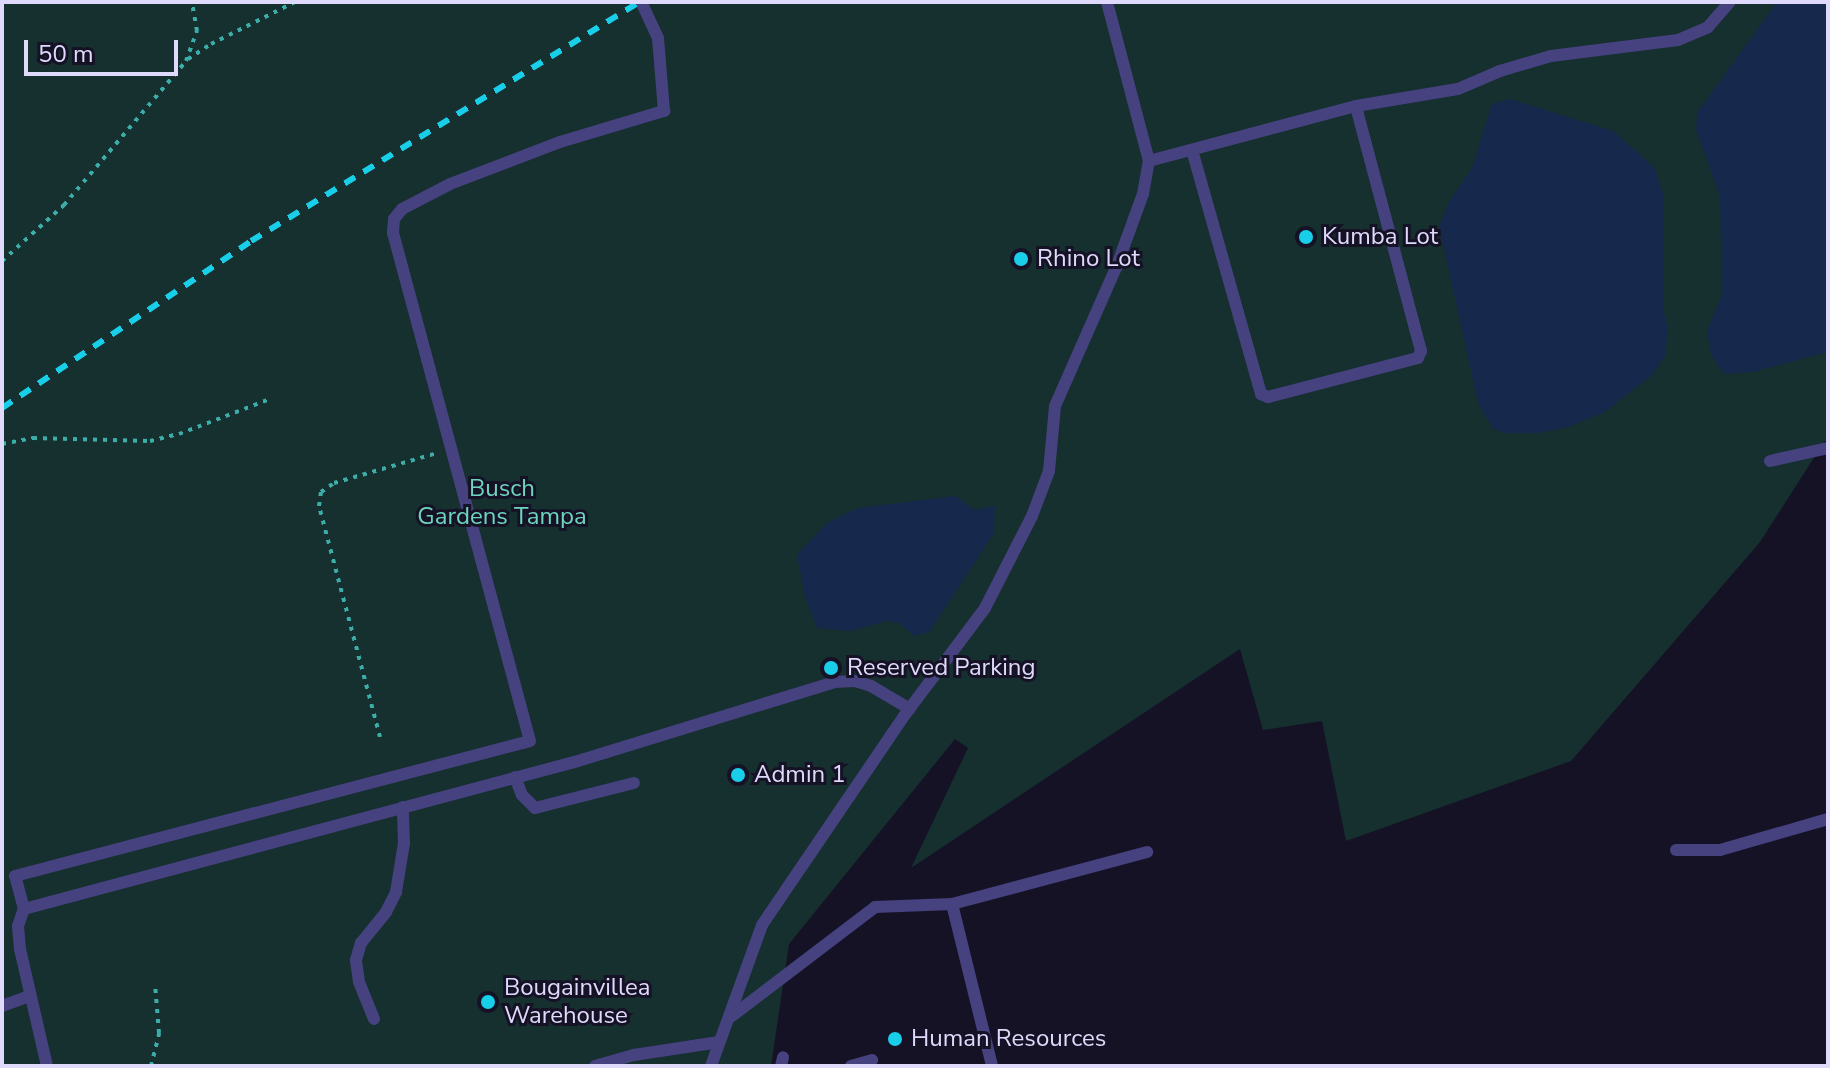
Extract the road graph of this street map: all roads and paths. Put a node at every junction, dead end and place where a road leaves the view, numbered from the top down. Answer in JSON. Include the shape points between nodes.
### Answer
{"nodes":[{"id":1,"x":192,"y":2,"type":"edge"},
{"id":2,"x":295,"y":2,"type":"edge"},
{"id":3,"x":641,"y":2,"type":"edge"},
{"id":4,"x":1107,"y":2,"type":"edge"},
{"id":5,"x":1730,"y":2,"type":"edge"},
{"id":6,"x":186,"y":61,"type":"junction"},
{"id":7,"x":1356,"y":106,"type":"junction"},
{"id":8,"x":1192,"y":150,"type":"junction"},
{"id":9,"x":1149,"y":161,"type":"junction"},
{"id":10,"x":2,"y":261,"type":"edge"},
{"id":11,"x":270,"y":399,"type":"dead end"},
{"id":12,"x":2,"y":444,"type":"edge"},
{"id":13,"x":1828,"y":448,"type":"edge"},
{"id":14,"x":451,"y":449,"type":"junction"},
{"id":15,"x":1770,"y":461,"type":"dead end"},
{"id":16,"x":910,"y":709,"type":"junction"},
{"id":17,"x":380,"y":737,"type":"dead end"},
{"id":18,"x":515,"y":777,"type":"junction"},
{"id":19,"x":634,"y":783,"type":"dead end"},
{"id":20,"x":403,"y":807,"type":"junction"},
{"id":21,"x":1828,"y":819,"type":"edge"},
{"id":22,"x":1676,"y":850,"type":"dead end"},
{"id":23,"x":1147,"y":852,"type":"dead end"},
{"id":24,"x":8,"y":878,"type":"edge"},
{"id":25,"x":952,"y":904,"type":"junction"},
{"id":26,"x":24,"y":909,"type":"junction"},
{"id":27,"x":155,"y":984,"type":"dead end"},
{"id":28,"x":29,"y":996,"type":"junction"},
{"id":29,"x":2,"y":1006,"type":"edge"},
{"id":30,"x":732,"y":1016,"type":"junction"},
{"id":31,"x":374,"y":1019,"type":"dead end"},
{"id":32,"x":719,"y":1042,"type":"junction"},
{"id":33,"x":872,"y":1060,"type":"dead end"},
{"id":34,"x":635,"y":1061,"type":"edge"},
{"id":35,"x":47,"y":1066,"type":"edge"},
{"id":36,"x":151,"y":1066,"type":"edge"},
{"id":37,"x":595,"y":1066,"type":"edge"},
{"id":38,"x":711,"y":1066,"type":"edge"},
{"id":39,"x":851,"y":1066,"type":"edge"},
{"id":40,"x":992,"y":1066,"type":"edge"}],
"edges":[{"from":1,"to":6,"type":"path","via":[[197,31]]},
{"from":2,"to":6,"type":"path"},
{"from":3,"to":14,"type":"lane","via":[[658,38],[664,111],[560,142],[450,184],[402,209],[394,219],[393,233]]},
{"from":4,"to":9,"type":"lane"},
{"from":5,"to":7,"type":"lane","via":[[1708,27],[1678,40],[1551,56],[1458,89]]},
{"from":6,"to":10,"type":"path","via":[[64,205]]},
{"from":7,"to":8,"type":"lane"},
{"from":7,"to":8,"type":"lane","via":[[1421,351],[1418,358],[1268,397],[1261,394]]},
{"from":8,"to":9,"type":"lane"},
{"from":9,"to":16,"type":"lane","via":[[1116,268],[1055,406],[1049,471],[1032,516],[985,608]]},
{"from":11,"to":12,"type":"path","via":[[150,441],[33,438]]},
{"from":13,"to":15,"type":"lane"},
{"from":14,"to":17,"type":"path","via":[[334,483],[321,492],[319,506]]},
{"from":14,"to":24,"type":"lane","via":[[530,741]]},
{"from":16,"to":18,"type":"lane","via":[[871,686],[834,682]]},
{"from":16,"to":30,"type":"lane","via":[[762,925]]},
{"from":18,"to":19,"type":"lane","via":[[535,808]]},
{"from":18,"to":20,"type":"lane"},
{"from":20,"to":26,"type":"lane"},
{"from":20,"to":31,"type":"lane","via":[[396,892],[361,943],[356,960]]},
{"from":21,"to":22,"type":"lane","via":[[1720,850]]},
{"from":23,"to":25,"type":"lane"},
{"from":24,"to":26,"type":"lane"},
{"from":25,"to":30,"type":"lane","via":[[875,907]]},
{"from":25,"to":40,"type":"lane"},
{"from":26,"to":28,"type":"lane","via":[[18,926]]},
{"from":27,"to":36,"type":"path","via":[[159,1033]]},
{"from":28,"to":29,"type":"lane"},
{"from":28,"to":35,"type":"lane"},
{"from":30,"to":32,"type":"lane"},
{"from":32,"to":34,"type":"lane"},
{"from":32,"to":38,"type":"lane"},
{"from":33,"to":39,"type":"lane"},
{"from":34,"to":37,"type":"lane"}]}
